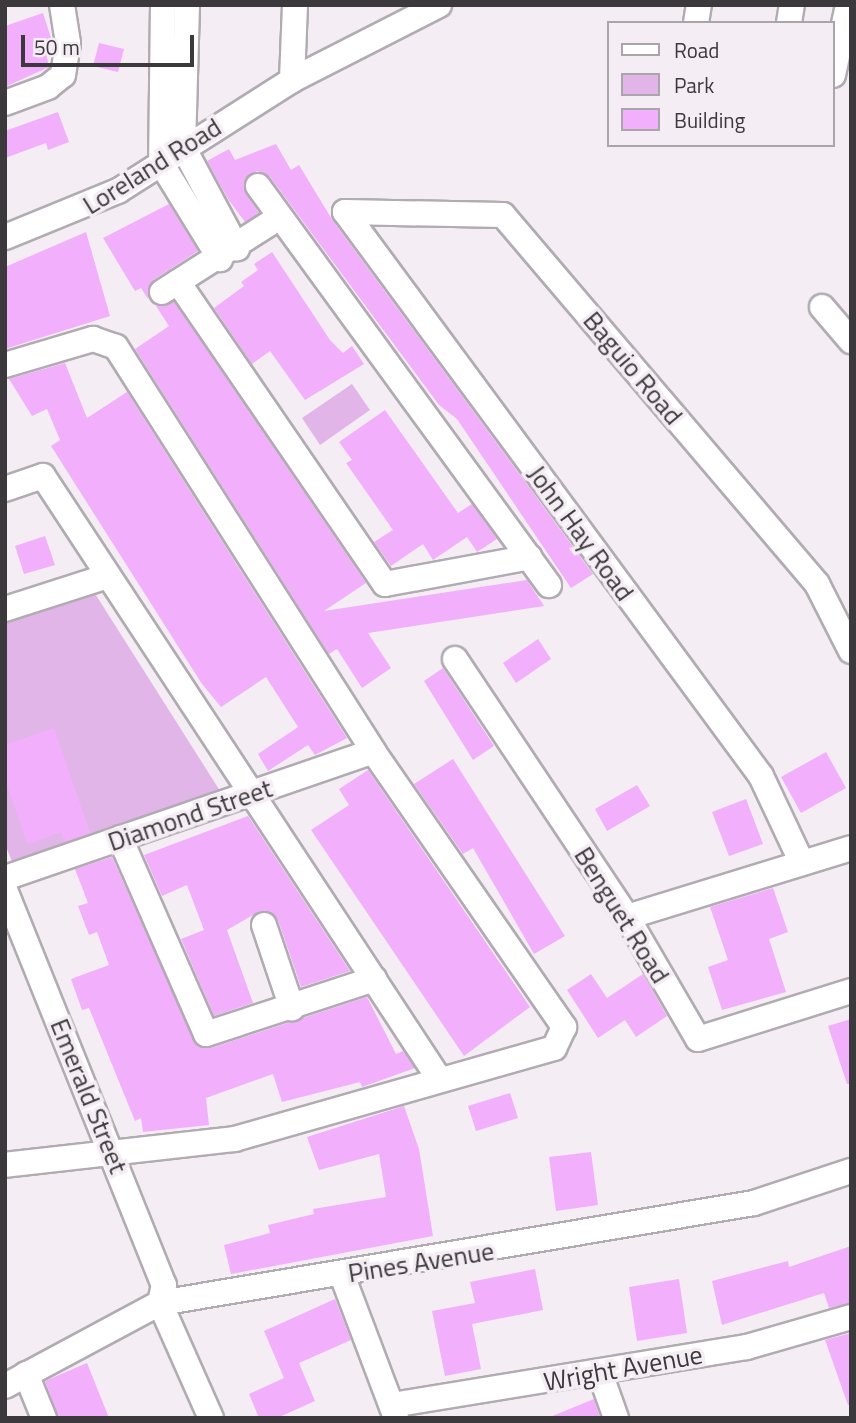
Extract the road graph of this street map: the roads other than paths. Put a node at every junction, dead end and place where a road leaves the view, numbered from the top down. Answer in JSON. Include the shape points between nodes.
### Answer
{"nodes":[{"id":1,"x":62,"y":5,"type":"edge"},
{"id":2,"x":163,"y":5,"type":"edge"},
{"id":3,"x":187,"y":5,"type":"edge"},
{"id":4,"x":295,"y":5,"type":"edge"},
{"id":5,"x":439,"y":5,"type":"edge"},
{"id":6,"x":848,"y":5,"type":"edge"},
{"id":7,"x":835,"y":66,"type":"edge"},
{"id":8,"x":292,"y":80,"type":"junction"},
{"id":9,"x":5,"y":103,"type":"edge"},
{"id":10,"x":183,"y":147,"type":"junction"},
{"id":11,"x":160,"y":163,"type":"junction"},
{"id":12,"x":258,"y":186,"type":"dead end"},
{"id":13,"x":345,"y":212,"type":"joint"},
{"id":14,"x":278,"y":218,"type":"junction"},
{"id":15,"x":5,"y":237,"type":"edge"},
{"id":16,"x":229,"y":253,"type":"junction"},
{"id":17,"x":822,"y":307,"type":"dead end"},
{"id":18,"x":851,"y":341,"type":"edge"},
{"id":19,"x":5,"y":365,"type":"edge"},
{"id":20,"x":5,"y":489,"type":"edge"},
{"id":21,"x":530,"y":557,"type":"junction"},
{"id":22,"x":108,"y":576,"type":"junction"},
{"id":23,"x":549,"y":585,"type":"dead end"},
{"id":24,"x":5,"y":609,"type":"edge"},
{"id":25,"x":851,"y":651,"type":"edge"},
{"id":26,"x":455,"y":659,"type":"dead end"},
{"id":27,"x":373,"y":751,"type":"junction"},
{"id":28,"x":252,"y":794,"type":"junction"},
{"id":29,"x":120,"y":838,"type":"junction"},
{"id":30,"x":851,"y":848,"type":"edge"},
{"id":31,"x":802,"y":863,"type":"junction"},
{"id":32,"x":5,"y":877,"type":"edge"},
{"id":33,"x":5,"y":890,"type":"edge"},
{"id":34,"x":627,"y":917,"type":"junction"},
{"id":35,"x":264,"y":925,"type":"dead end"},
{"id":36,"x":373,"y":979,"type":"junction"},
{"id":37,"x":851,"y":991,"type":"edge"},
{"id":38,"x":292,"y":1008,"type":"junction"},
{"id":39,"x":438,"y":1077,"type":"junction"},
{"id":40,"x":114,"y":1156,"type":"junction"},
{"id":41,"x":5,"y":1165,"type":"edge"},
{"id":42,"x":851,"y":1171,"type":"edge"},
{"id":43,"x":342,"y":1275,"type":"junction"},
{"id":44,"x":160,"y":1303,"type":"junction"},
{"id":45,"x":851,"y":1317,"type":"edge"},
{"id":46,"x":600,"y":1373,"type":"junction"},
{"id":47,"x":15,"y":1380,"type":"edge"},
{"id":48,"x":394,"y":1411,"type":"edge"},
{"id":49,"x":44,"y":1418,"type":"edge"},
{"id":50,"x":211,"y":1418,"type":"edge"},
{"id":51,"x":616,"y":1418,"type":"edge"}],
"edges":[{"from":1,"to":9,"type":"street","via":[[68,43],[63,75],[48,87]]},
{"from":2,"to":11,"type":"street"},
{"from":3,"to":10,"type":"street"},
{"from":4,"to":8,"type":"street"},
{"from":5,"to":8,"type":"street","name":"Loreland Road"},
{"from":6,"to":7,"type":"street"},
{"from":8,"to":10,"type":"street","name":"Loreland Road"},
{"from":10,"to":11,"type":"street","name":"Loreland Road"},
{"from":10,"to":16,"type":"street"},
{"from":11,"to":15,"type":"street","name":"Loreland Road","via":[[75,213]]},
{"from":11,"to":16,"type":"street"},
{"from":12,"to":14,"type":"street"},
{"from":13,"to":25,"type":"street","name":"Baguio Road","via":[[503,215],[817,584]]},
{"from":13,"to":31,"type":"street","name":"John Hay Road","via":[[761,776]]},
{"from":14,"to":16,"type":"street"},
{"from":14,"to":21,"type":"street"},
{"from":16,"to":21,"type":"street","via":[[170,287],[385,584]]},
{"from":17,"to":18,"type":"street"},
{"from":19,"to":27,"type":"street","via":[[93,339],[116,347]]},
{"from":20,"to":22,"type":"street","via":[[43,477]]},
{"from":21,"to":23,"type":"street"},
{"from":22,"to":24,"type":"street"},
{"from":22,"to":28,"type":"street"},
{"from":26,"to":34,"type":"street","name":"Benguet Road"},
{"from":27,"to":28,"type":"street","name":"Diamond Street"},
{"from":27,"to":39,"type":"street","via":[[564,1027],[554,1048]]},
{"from":28,"to":29,"type":"street","name":"Diamond Street"},
{"from":28,"to":36,"type":"street"},
{"from":29,"to":32,"type":"street","name":"Diamond Street"},
{"from":29,"to":38,"type":"street","via":[[206,1034]]},
{"from":30,"to":31,"type":"street"},
{"from":31,"to":34,"type":"street"},
{"from":33,"to":40,"type":"street","name":"Emerald Street"},
{"from":34,"to":37,"type":"street","name":"Benguet Road","via":[[698,1039]]},
{"from":35,"to":38,"type":"street"},
{"from":36,"to":38,"type":"street"},
{"from":36,"to":39,"type":"street"},
{"from":39,"to":40,"type":"street","via":[[235,1139]]},
{"from":40,"to":41,"type":"street"},
{"from":40,"to":44,"type":"street","name":"Emerald Street","via":[[164,1285]]},
{"from":42,"to":43,"type":"street","name":"Pines Avenue","via":[[754,1203]]},
{"from":43,"to":44,"type":"street","name":"Pines Avenue"},
{"from":43,"to":48,"type":"street"},
{"from":44,"to":47,"type":"street","name":"Pines Avenue"},
{"from":44,"to":50,"type":"street"},
{"from":45,"to":46,"type":"street","name":"Wright Avenue","via":[[747,1347]]},
{"from":46,"to":48,"type":"street","name":"Wright Avenue"},
{"from":46,"to":51,"type":"street"},
{"from":47,"to":49,"type":"street"}]}
